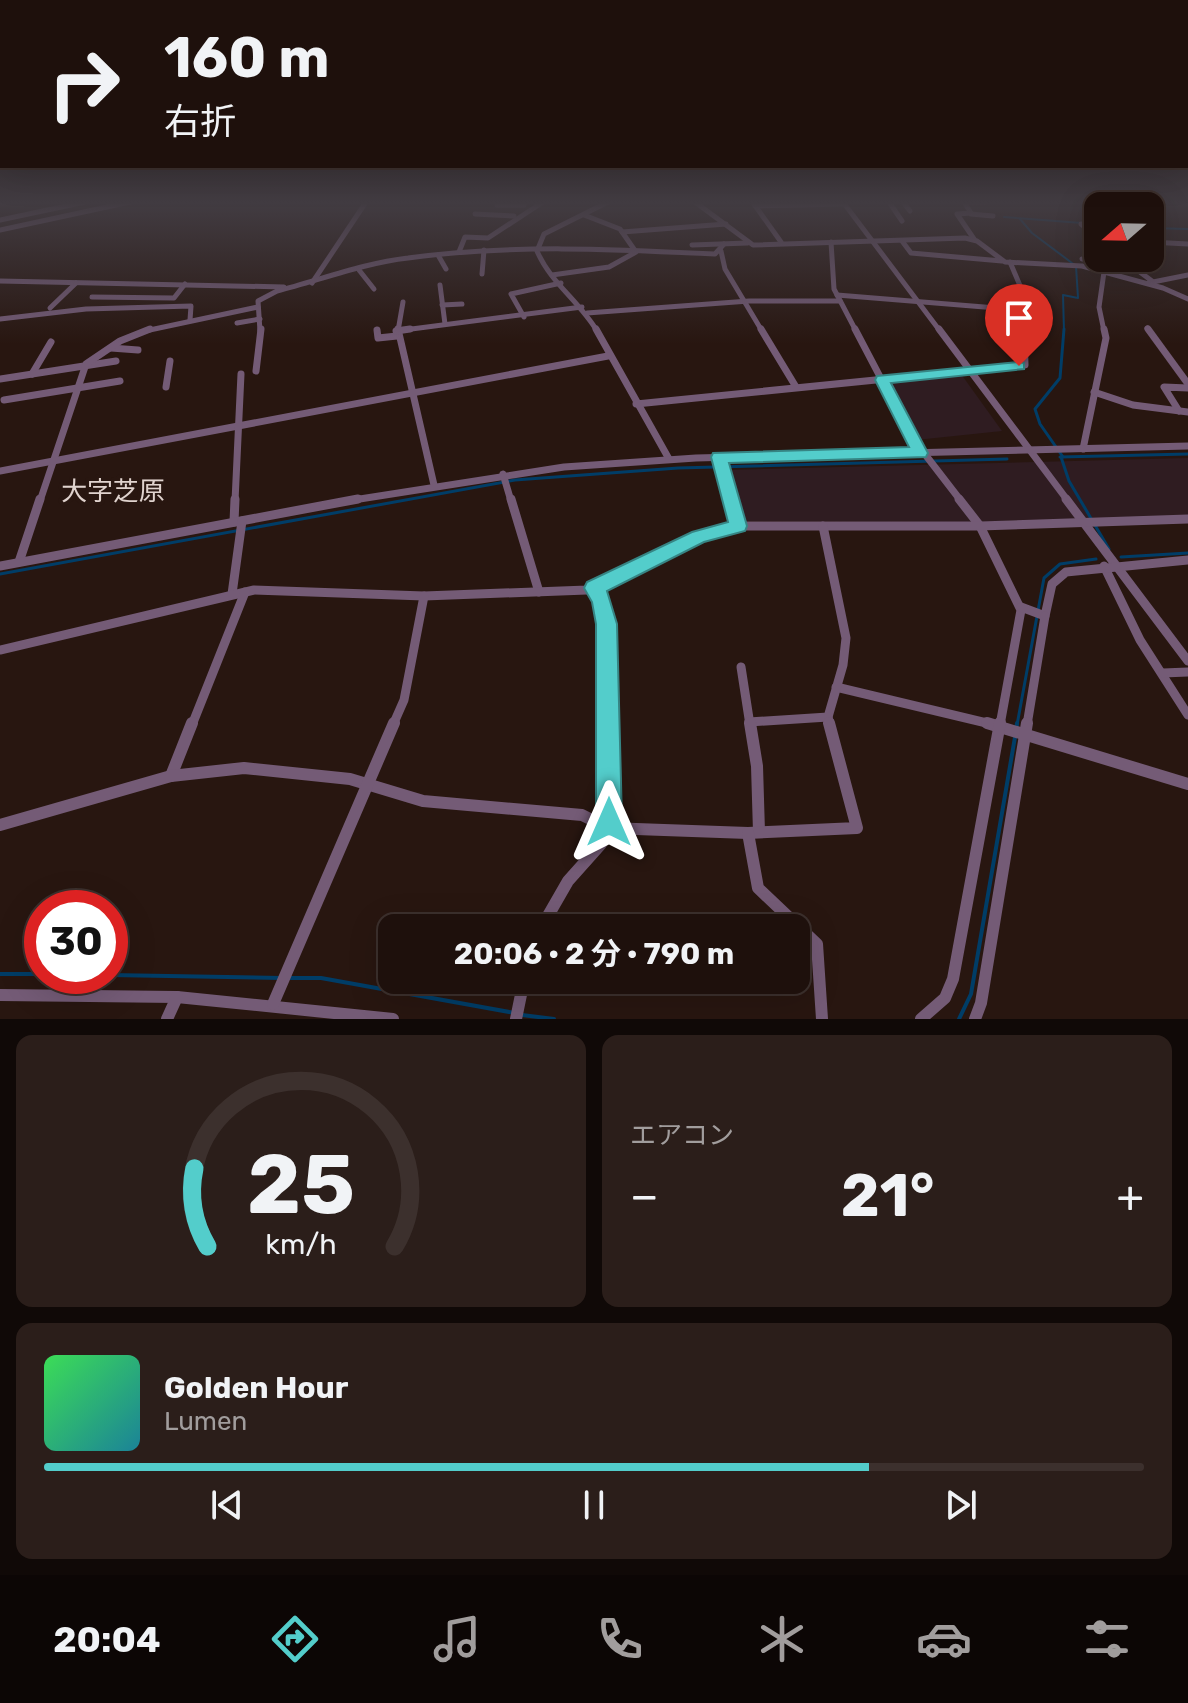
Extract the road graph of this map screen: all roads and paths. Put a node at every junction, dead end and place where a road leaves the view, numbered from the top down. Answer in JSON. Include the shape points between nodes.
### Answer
{"nodes":[{"id":1,"x":335,"y":250,"type":"edge"},
{"id":2,"x":484,"y":250,"type":"junction"},
{"id":3,"x":563,"y":250,"type":"edge"},
{"id":4,"x":608,"y":250,"type":"edge"},
{"id":5,"x":832,"y":250,"type":"edge"},
{"id":6,"x":879,"y":250,"type":"edge"},
{"id":7,"x":908,"y":250,"type":"edge"},
{"id":8,"x":988,"y":250,"type":"edge"},
{"id":9,"x":537,"y":251,"type":"junction"},
{"id":10,"x":721,"y":251,"type":"joint"},
{"id":11,"x":459,"y":252,"type":"joint"},
{"id":12,"x":518,"y":252,"type":"junction"},
{"id":13,"x":636,"y":252,"type":"junction"},
{"id":14,"x":437,"y":255,"type":"junction"},
{"id":15,"x":390,"y":261,"type":"junction"},
{"id":16,"x":517,"y":261,"type":"dead end"},
{"id":17,"x":1006,"y":262,"type":"junction"},
{"id":18,"x":1084,"y":268,"type":"edge"},
{"id":19,"x":446,"y":269,"type":"dead end"},
{"id":20,"x":359,"y":270,"type":"junction"},
{"id":21,"x":391,"y":272,"type":"dead end"},
{"id":22,"x":1104,"y":272,"type":"joint"},
{"id":23,"x":1138,"y":272,"type":"edge"},
{"id":24,"x":482,"y":274,"type":"dead end"},
{"id":25,"x":552,"y":275,"type":"junction"},
{"id":26,"x":1188,"y":275,"type":"edge"},
{"id":27,"x":0,"y":281,"type":"edge"},
{"id":28,"x":1150,"y":282,"type":"junction"},
{"id":29,"x":76,"y":283,"type":"junction"},
{"id":30,"x":108,"y":283,"type":"junction"},
{"id":31,"x":561,"y":283,"type":"junction"},
{"id":32,"x":122,"y":284,"type":"junction"},
{"id":33,"x":185,"y":284,"type":"junction"},
{"id":34,"x":312,"y":284,"type":"junction"},
{"id":35,"x":153,"y":285,"type":"junction"},
{"id":36,"x":440,"y":285,"type":"dead end"},
{"id":37,"x":289,"y":289,"type":"junction"},
{"id":38,"x":374,"y":289,"type":"dead end"},
{"id":39,"x":108,"y":297,"type":"junction"},
{"id":40,"x":141,"y":298,"type":"junction"},
{"id":41,"x":838,"y":298,"type":"junction"},
{"id":42,"x":1188,"y":299,"type":"edge"},
{"id":43,"x":744,"y":301,"type":"junction"},
{"id":44,"x":403,"y":302,"type":"dead end"},
{"id":45,"x":918,"y":303,"type":"junction"},
{"id":46,"x":462,"y":304,"type":"dead end"},
{"id":47,"x":442,"y":305,"type":"junction"},
{"id":48,"x":258,"y":307,"type":"junction"},
{"id":49,"x":50,"y":308,"type":"dead end"},
{"id":50,"x":584,"y":310,"type":"junction"},
{"id":51,"x":1022,"y":310,"type":"junction"},
{"id":52,"x":524,"y":317,"type":"junction"},
{"id":53,"x":0,"y":319,"type":"edge"},
{"id":54,"x":260,"y":319,"type":"junction"},
{"id":55,"x":190,"y":320,"type":"junction"},
{"id":56,"x":237,"y":323,"type":"dead end"},
{"id":57,"x":445,"y":324,"type":"junction"},
{"id":58,"x":1147,"y":328,"type":"dead end"},
{"id":59,"x":377,"y":330,"type":"dead end"},
{"id":60,"x":396,"y":333,"type":"junction"},
{"id":61,"x":51,"y":342,"type":"dead end"},
{"id":62,"x":110,"y":347,"type":"junction"},
{"id":63,"x":138,"y":350,"type":"dead end"},
{"id":64,"x":608,"y":356,"type":"junction"},
{"id":65,"x":116,"y":361,"type":"dead end"},
{"id":66,"x":170,"y":361,"type":"dead end"},
{"id":67,"x":84,"y":366,"type":"junction"},
{"id":68,"x":968,"y":370,"type":"junction"},
{"id":69,"x":256,"y":371,"type":"dead end"},
{"id":70,"x":32,"y":374,"type":"junction"},
{"id":71,"x":241,"y":374,"type":"dead end"},
{"id":72,"x":1184,"y":375,"type":"edge"},
{"id":73,"x":0,"y":379,"type":"edge"},
{"id":74,"x":882,"y":380,"type":"junction"},
{"id":75,"x":120,"y":381,"type":"dead end"},
{"id":76,"x":1188,"y":386,"type":"edge"},
{"id":77,"x":166,"y":387,"type":"dead end"},
{"id":78,"x":796,"y":387,"type":"junction"},
{"id":79,"x":77,"y":388,"type":"junction"},
{"id":80,"x":1094,"y":392,"type":"junction"},
{"id":81,"x":411,"y":393,"type":"junction"},
{"id":82,"x":4,"y":400,"type":"dead end"},
{"id":83,"x":636,"y":404,"type":"junction"},
{"id":84,"x":1179,"y":411,"type":"junction"},
{"id":85,"x":1188,"y":412,"type":"edge"},
{"id":86,"x":240,"y":425,"type":"junction"},
{"id":87,"x":1188,"y":446,"type":"edge"},
{"id":88,"x":1083,"y":449,"type":"junction"},
{"id":89,"x":1027,"y":450,"type":"junction"},
{"id":90,"x":922,"y":453,"type":"junction"},
{"id":91,"x":719,"y":457,"type":"junction"},
{"id":92,"x":669,"y":459,"type":"junction"},
{"id":93,"x":52,"y":461,"type":"junction"},
{"id":94,"x":0,"y":471,"type":"edge"},
{"id":95,"x":505,"y":480,"type":"junction"},
{"id":96,"x":434,"y":485,"type":"junction"},
{"id":97,"x":1188,"y":519,"type":"edge"},
{"id":98,"x":1080,"y":521,"type":"junction"},
{"id":99,"x":738,"y":526,"type":"junction"},
{"id":100,"x":823,"y":526,"type":"junction"},
{"id":101,"x":980,"y":526,"type":"junction"},
{"id":102,"x":239,"y":527,"type":"junction"},
{"id":103,"x":1188,"y":560,"type":"edge"},
{"id":104,"x":19,"y":562,"type":"junction"},
{"id":105,"x":0,"y":566,"type":"edge"},
{"id":106,"x":1110,"y":566,"type":"junction"},
{"id":107,"x":594,"y":588,"type":"junction"},
{"id":108,"x":245,"y":592,"type":"junction"},
{"id":109,"x":539,"y":592,"type":"junction"},
{"id":110,"x":232,"y":594,"type":"junction"},
{"id":111,"x":424,"y":596,"type":"junction"},
{"id":112,"x":1023,"y":608,"type":"junction"},
{"id":113,"x":1043,"y":615,"type":"junction"},
{"id":114,"x":0,"y":650,"type":"edge"},
{"id":115,"x":1188,"y":661,"type":"edge"},
{"id":116,"x":741,"y":667,"type":"dead end"},
{"id":117,"x":1188,"y":672,"type":"edge"},
{"id":118,"x":1163,"y":673,"type":"junction"},
{"id":119,"x":836,"y":687,"type":"junction"},
{"id":120,"x":1188,"y":715,"type":"edge"},
{"id":121,"x":828,"y":717,"type":"junction"},
{"id":122,"x":749,"y":722,"type":"junction"},
{"id":123,"x":1004,"y":727,"type":"junction"},
{"id":124,"x":1023,"y":735,"type":"junction"},
{"id":125,"x":171,"y":776,"type":"junction"},
{"id":126,"x":1188,"y":784,"type":"edge"},
{"id":127,"x":370,"y":785,"type":"junction"},
{"id":128,"x":0,"y":825,"type":"edge"},
{"id":129,"x":608,"y":828,"type":"junction"},
{"id":130,"x":754,"y":832,"type":"junction"},
{"id":131,"x":549,"y":914,"type":"edge"},
{"id":132,"x":520,"y":994,"type":"edge"},
{"id":133,"x":0,"y":995,"type":"edge"},
{"id":134,"x":177,"y":997,"type":"junction"},
{"id":135,"x":275,"y":999,"type":"junction"},
{"id":136,"x":167,"y":1019,"type":"edge"},
{"id":137,"x":393,"y":1019,"type":"edge"},
{"id":138,"x":516,"y":1019,"type":"edge"},
{"id":139,"x":822,"y":1019,"type":"edge"},
{"id":140,"x":921,"y":1019,"type":"edge"},
{"id":141,"x":975,"y":1019,"type":"edge"}],
"edges":[{"from":1,"to":34,"type":"street"},
{"from":2,"to":11,"type":"street"},
{"from":2,"to":12,"type":"street"},
{"from":2,"to":24,"type":"street"},
{"from":3,"to":9,"type":"street"},
{"from":4,"to":13,"type":"street"},
{"from":5,"to":41,"type":"street"},
{"from":6,"to":45,"type":"street"},
{"from":7,"to":17,"type":"street"},
{"from":8,"to":17,"type":"street"},
{"from":9,"to":12,"type":"street"},
{"from":9,"to":25,"type":"street"},
{"from":10,"to":13,"type":"street"},
{"from":10,"to":43,"type":"street"},
{"from":11,"to":14,"type":"street"},
{"from":12,"to":16,"type":"street"},
{"from":13,"to":25,"type":"street","via":[[609,267]]},
{"from":14,"to":15,"type":"street"},
{"from":14,"to":19,"type":"street"},
{"from":15,"to":20,"type":"street"},
{"from":15,"to":21,"type":"street"},
{"from":17,"to":18,"type":"street","via":[[1044,261]]},
{"from":17,"to":51,"type":"street","via":[[1022,287]]},
{"from":20,"to":34,"type":"street"},
{"from":20,"to":38,"type":"street"},
{"from":22,"to":28,"type":"street"},
{"from":22,"to":80,"type":"street","via":[[1099,309],[1106,338]]},
{"from":23,"to":28,"type":"street"},
{"from":25,"to":31,"type":"street"},
{"from":26,"to":28,"type":"street"},
{"from":27,"to":29,"type":"street"},
{"from":28,"to":42,"type":"street"},
{"from":29,"to":30,"type":"street"},
{"from":29,"to":49,"type":"street"},
{"from":30,"to":32,"type":"street"},
{"from":30,"to":39,"type":"street","via":[[90,299]]},
{"from":31,"to":50,"type":"street"},
{"from":31,"to":52,"type":"street","via":[[511,294]]},
{"from":32,"to":35,"type":"street"},
{"from":32,"to":39,"type":"street"},
{"from":33,"to":35,"type":"street"},
{"from":33,"to":37,"type":"street"},
{"from":33,"to":40,"type":"street","via":[[174,298]]},
{"from":34,"to":37,"type":"street"},
{"from":35,"to":40,"type":"street"},
{"from":36,"to":47,"type":"street"},
{"from":37,"to":48,"type":"street","via":[[263,297]]},
{"from":39,"to":40,"type":"street"},
{"from":41,"to":43,"type":"street"},
{"from":41,"to":45,"type":"street"},
{"from":41,"to":74,"type":"street"},
{"from":43,"to":50,"type":"street"},
{"from":43,"to":78,"type":"street"},
{"from":44,"to":60,"type":"street"},
{"from":45,"to":51,"type":"street"},
{"from":45,"to":68,"type":"street"},
{"from":46,"to":47,"type":"street"},
{"from":47,"to":57,"type":"street"},
{"from":48,"to":54,"type":"street"},
{"from":48,"to":55,"type":"street"},
{"from":50,"to":52,"type":"street"},
{"from":50,"to":64,"type":"street"},
{"from":51,"to":68,"type":"street","via":[[1025,365]]},
{"from":52,"to":57,"type":"street"},
{"from":53,"to":55,"type":"street","via":[[184,305],[192,309]]},
{"from":54,"to":56,"type":"street"},
{"from":54,"to":69,"type":"street"},
{"from":55,"to":62,"type":"street","via":[[156,327]]},
{"from":57,"to":60,"type":"street"},
{"from":58,"to":72,"type":"street"},
{"from":59,"to":60,"type":"street","via":[[378,338]]},
{"from":60,"to":81,"type":"street"},
{"from":61,"to":70,"type":"street"},
{"from":62,"to":63,"type":"street"},
{"from":62,"to":67,"type":"street"},
{"from":64,"to":81,"type":"street"},
{"from":64,"to":83,"type":"street"},
{"from":65,"to":67,"type":"street"},
{"from":66,"to":77,"type":"street"},
{"from":67,"to":70,"type":"street"},
{"from":67,"to":79,"type":"street"},
{"from":68,"to":74,"type":"street"},
{"from":68,"to":89,"type":"street"},
{"from":70,"to":73,"type":"street"},
{"from":71,"to":86,"type":"street"},
{"from":72,"to":76,"type":"street"},
{"from":74,"to":78,"type":"street"},
{"from":74,"to":90,"type":"street"},
{"from":75,"to":79,"type":"street"},
{"from":76,"to":84,"type":"street","via":[[1164,387]]},
{"from":78,"to":83,"type":"street"},
{"from":79,"to":82,"type":"street"},
{"from":79,"to":93,"type":"street"},
{"from":80,"to":84,"type":"street","via":[[1133,405]]},
{"from":80,"to":88,"type":"street"},
{"from":81,"to":86,"type":"street"},
{"from":81,"to":96,"type":"street"},
{"from":83,"to":92,"type":"street"},
{"from":84,"to":85,"type":"street"},
{"from":86,"to":93,"type":"street"},
{"from":86,"to":102,"type":"street"},
{"from":87,"to":88,"type":"street"},
{"from":88,"to":89,"type":"street"},
{"from":89,"to":90,"type":"street"},
{"from":89,"to":98,"type":"street"},
{"from":90,"to":91,"type":"street"},
{"from":90,"to":101,"type":"street"},
{"from":91,"to":92,"type":"street"},
{"from":91,"to":99,"type":"street"},
{"from":92,"to":95,"type":"street"},
{"from":93,"to":94,"type":"street"},
{"from":93,"to":104,"type":"street"},
{"from":95,"to":96,"type":"street"},
{"from":95,"to":109,"type":"street"},
{"from":96,"to":102,"type":"street"},
{"from":97,"to":98,"type":"street"},
{"from":98,"to":101,"type":"street"},
{"from":98,"to":106,"type":"street"},
{"from":99,"to":100,"type":"street"},
{"from":99,"to":107,"type":"street","via":[[698,537]]},
{"from":100,"to":101,"type":"street"},
{"from":100,"to":119,"type":"street","via":[[846,638]]},
{"from":101,"to":112,"type":"street"},
{"from":102,"to":104,"type":"street"},
{"from":102,"to":110,"type":"street"},
{"from":103,"to":106,"type":"street"},
{"from":104,"to":105,"type":"street"},
{"from":106,"to":113,"type":"street","via":[[1056,578]]},
{"from":106,"to":115,"type":"street"},
{"from":106,"to":118,"type":"street","via":[[1140,640]]},
{"from":107,"to":109,"type":"street"},
{"from":107,"to":129,"type":"street","via":[[607,624]]},
{"from":108,"to":110,"type":"street"},
{"from":108,"to":111,"type":"street"},
{"from":108,"to":125,"type":"street"},
{"from":109,"to":111,"type":"street"},
{"from":110,"to":114,"type":"street"},
{"from":111,"to":127,"type":"street","via":[[404,700]]},
{"from":112,"to":113,"type":"street"},
{"from":112,"to":123,"type":"street"},
{"from":113,"to":124,"type":"street"},
{"from":116,"to":122,"type":"street"},
{"from":117,"to":118,"type":"street"},
{"from":118,"to":120,"type":"street"},
{"from":119,"to":121,"type":"street"},
{"from":119,"to":123,"type":"street"},
{"from":121,"to":122,"type":"street"},
{"from":121,"to":130,"type":"street","via":[[857,828]]},
{"from":122,"to":130,"type":"street","via":[[757,766]]},
{"from":123,"to":124,"type":"street"},
{"from":123,"to":140,"type":"street","via":[[953,979],[938,1007]]},
{"from":124,"to":126,"type":"street"},
{"from":124,"to":141,"type":"street"},
{"from":125,"to":127,"type":"street","via":[[244,768]]},
{"from":125,"to":128,"type":"street"},
{"from":127,"to":129,"type":"street","via":[[423,801],[582,815]]},
{"from":127,"to":135,"type":"street"},
{"from":129,"to":130,"type":"street"},
{"from":129,"to":131,"type":"street"},
{"from":130,"to":139,"type":"street","via":[[758,888],[817,944]]},
{"from":132,"to":138,"type":"street"},
{"from":133,"to":134,"type":"street"},
{"from":134,"to":135,"type":"street"},
{"from":134,"to":136,"type":"street"},
{"from":135,"to":137,"type":"street"}]}
